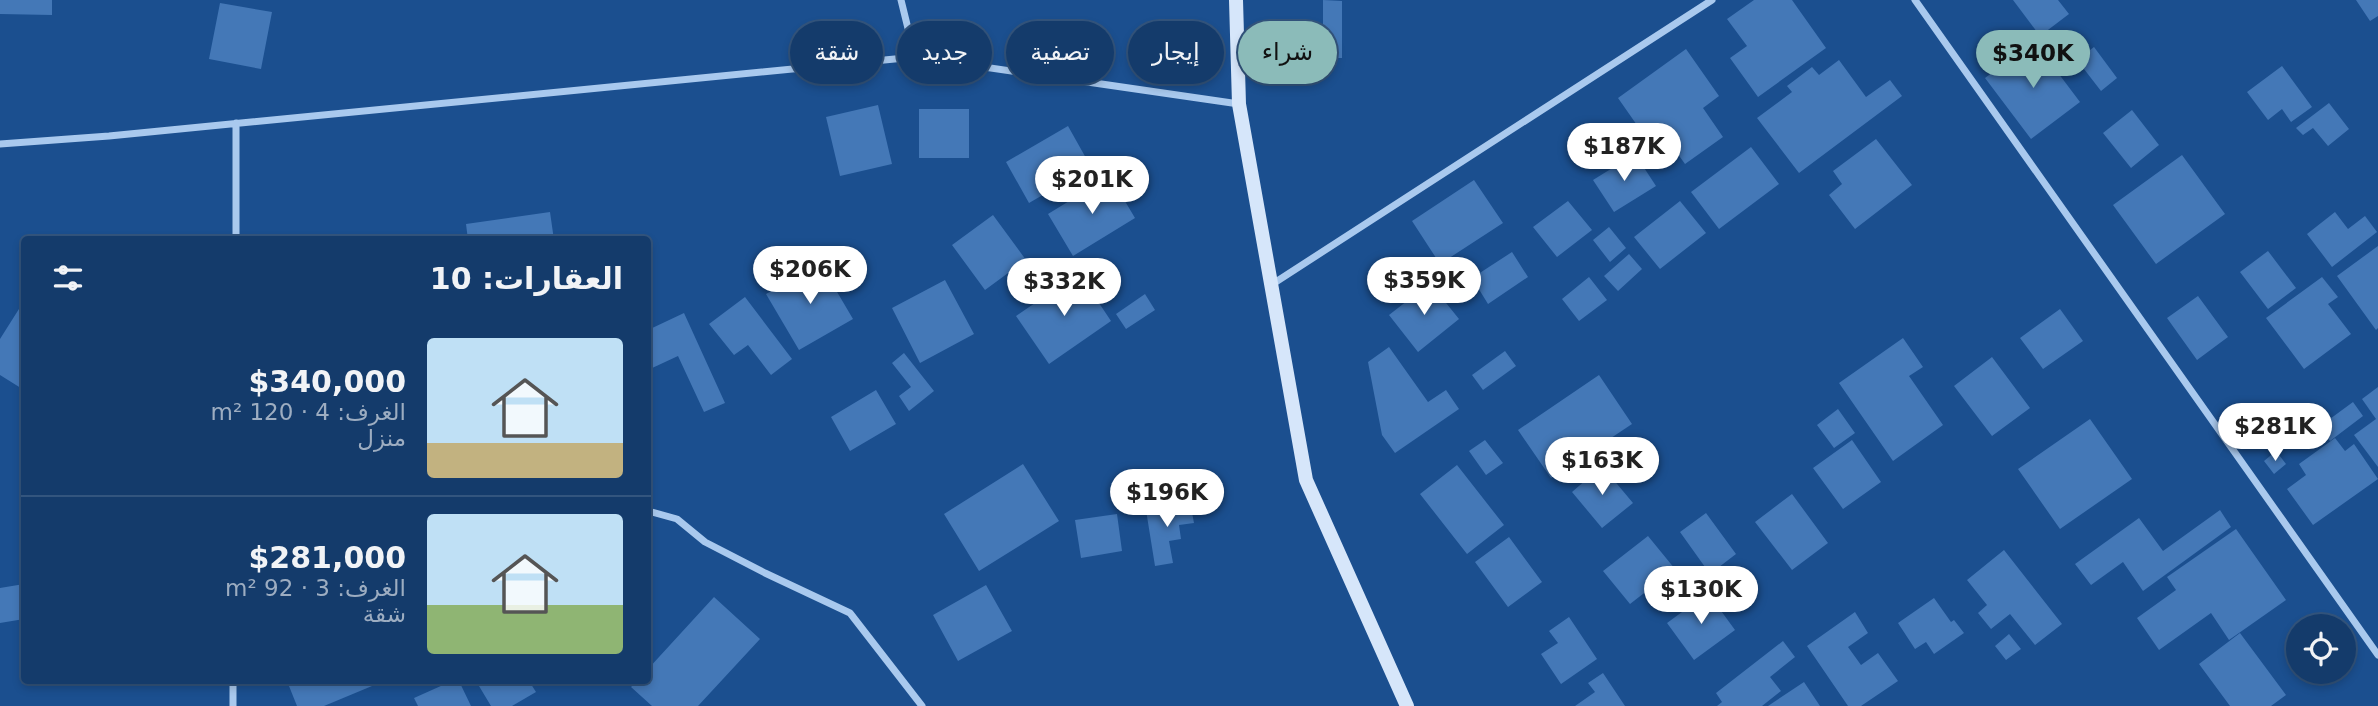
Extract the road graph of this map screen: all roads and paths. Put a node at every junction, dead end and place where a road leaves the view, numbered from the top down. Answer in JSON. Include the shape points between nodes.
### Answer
{"nodes":[{"id":1,"x":901,"y":0,"type":"edge"},
{"id":2,"x":1236,"y":0,"type":"edge"},
{"id":3,"x":1712,"y":0,"type":"edge"},
{"id":4,"x":1915,"y":0,"type":"edge"},
{"id":5,"x":906,"y":21,"type":"edge"},
{"id":6,"x":897,"y":59,"type":"edge"},
{"id":7,"x":992,"y":68,"type":"edge"},
{"id":8,"x":1239,"y":104,"type":"junction"},
{"id":9,"x":236,"y":123,"type":"junction"},
{"id":10,"x":0,"y":144,"type":"edge"},
{"id":11,"x":236,"y":236,"type":"edge"},
{"id":12,"x":1271,"y":285,"type":"junction"},
{"id":13,"x":651,"y":512,"type":"edge"},
{"id":14,"x":2378,"y":655,"type":"edge"},
{"id":15,"x":233,"y":684,"type":"edge"},
{"id":16,"x":233,"y":706,"type":"edge"},
{"id":17,"x":922,"y":706,"type":"edge"},
{"id":18,"x":1408,"y":706,"type":"edge"}],
"edges":[{"from":1,"to":5,"type":"street"},
{"from":2,"to":8,"type":"street"},
{"from":3,"to":12,"type":"street"},
{"from":4,"to":14,"type":"street"},
{"from":6,"to":9,"type":"street"},
{"from":7,"to":8,"type":"street"},
{"from":8,"to":12,"type":"street"},
{"from":9,"to":10,"type":"street"},
{"from":9,"to":11,"type":"street"},
{"from":12,"to":18,"type":"street","via":[[1306,480]]},
{"from":13,"to":17,"type":"street","via":[[677,519],[705,541],[850,613]]},
{"from":15,"to":16,"type":"street"}]}
